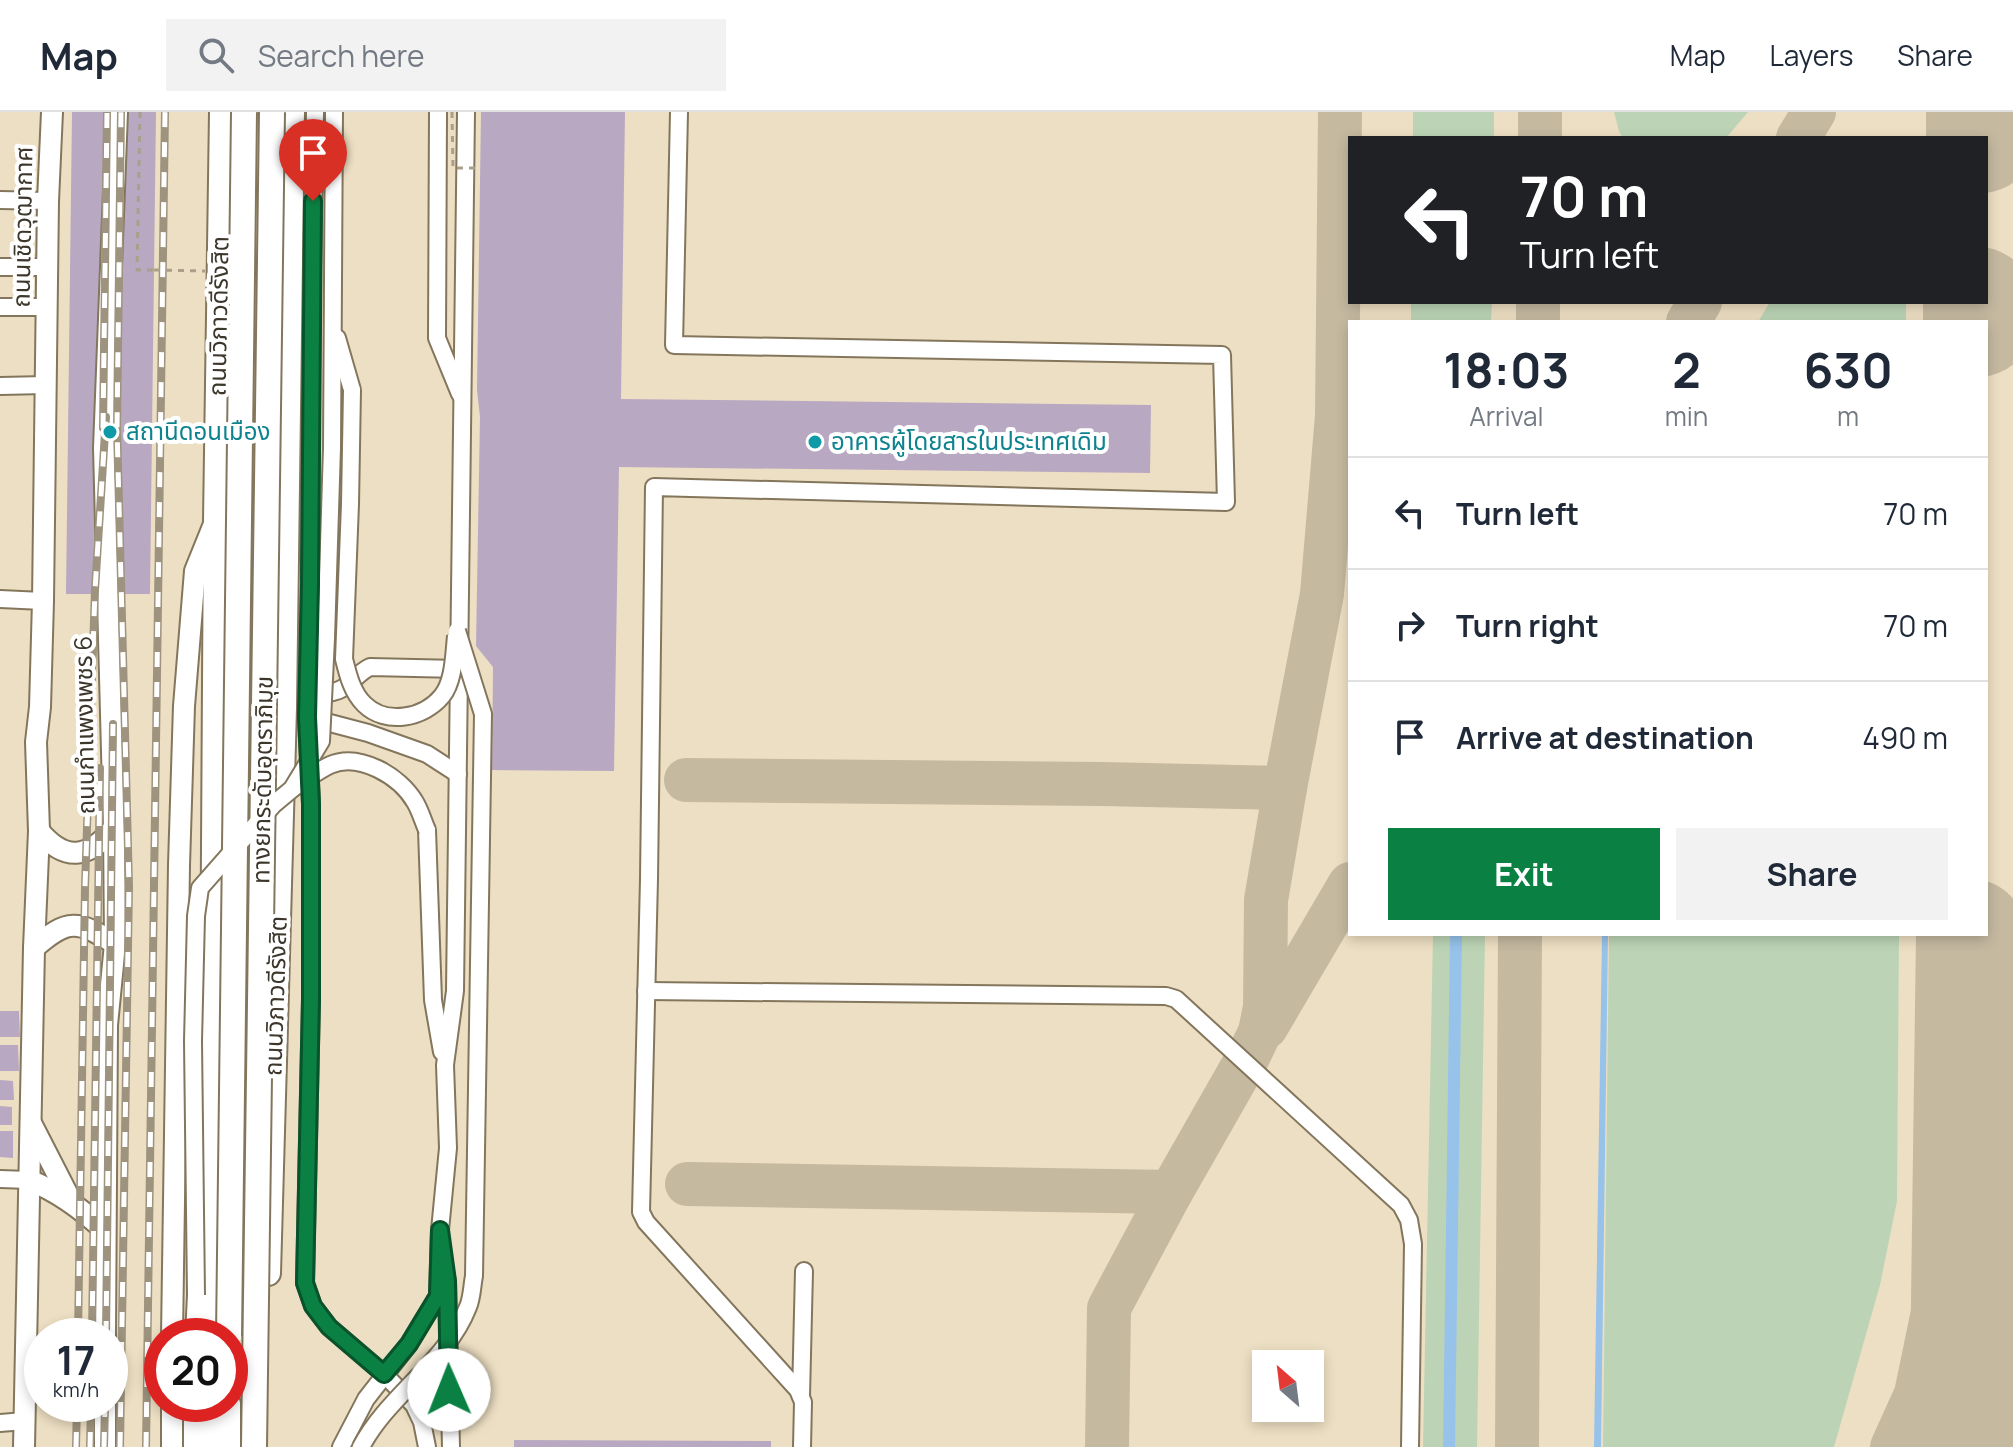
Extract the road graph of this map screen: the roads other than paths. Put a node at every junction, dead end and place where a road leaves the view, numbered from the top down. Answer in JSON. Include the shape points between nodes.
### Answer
{"nodes":[{"id":1,"x":52,"y":112,"type":"edge"},
{"id":2,"x":117,"y":112,"type":"edge"},
{"id":3,"x":222,"y":112,"type":"edge"},
{"id":4,"x":244,"y":112,"type":"edge"},
{"id":5,"x":272,"y":112,"type":"edge"},
{"id":6,"x":292,"y":112,"type":"edge"},
{"id":7,"x":315,"y":112,"type":"edge"},
{"id":8,"x":334,"y":112,"type":"edge"},
{"id":9,"x":466,"y":112,"type":"edge"},
{"id":10,"x":679,"y":112,"type":"edge"},
{"id":11,"x":438,"y":119,"type":"edge"},
{"id":12,"x":0,"y":200,"type":"edge"},
{"id":13,"x":48,"y":201,"type":"junction"},
{"id":14,"x":0,"y":267,"type":"edge"},
{"id":15,"x":47,"y":267,"type":"junction"},
{"id":16,"x":0,"y":307,"type":"edge"},
{"id":17,"x":47,"y":307,"type":"junction"},
{"id":18,"x":332,"y":322,"type":"junction"},
{"id":19,"x":46,"y":385,"type":"junction"},
{"id":20,"x":0,"y":386,"type":"edge"},
{"id":21,"x":216,"y":521,"type":"junction"},
{"id":22,"x":0,"y":599,"type":"edge"},
{"id":23,"x":43,"y":601,"type":"junction"},
{"id":24,"x":457,"y":631,"type":"junction"},
{"id":25,"x":459,"y":669,"type":"junction"},
{"id":26,"x":308,"y":695,"type":"junction"},
{"id":27,"x":284,"y":708,"type":"junction"},
{"id":28,"x":307,"y":717,"type":"junction"},
{"id":29,"x":458,"y":774,"type":"junction"},
{"id":30,"x":292,"y":789,"type":"junction"},
{"id":31,"x":114,"y":828,"type":"junction"},
{"id":32,"x":39,"y":831,"type":"junction"},
{"id":33,"x":115,"y":944,"type":"junction"},
{"id":34,"x":34,"y":948,"type":"junction"},
{"id":35,"x":646,"y":991,"type":"junction"},
{"id":36,"x":445,"y":1065,"type":"junction"},
{"id":37,"x":30,"y":1121,"type":"junction"},
{"id":38,"x":0,"y":1179,"type":"edge"},
{"id":39,"x":29,"y":1180,"type":"junction"},
{"id":40,"x":71,"y":1201,"type":"junction"},
{"id":41,"x":440,"y":1230,"type":"junction"},
{"id":42,"x":105,"y":1231,"type":"junction"},
{"id":43,"x":804,"y":1271,"type":"dead end"},
{"id":44,"x":26,"y":1318,"type":"edge"},
{"id":45,"x":105,"y":1318,"type":"edge"},
{"id":46,"x":172,"y":1318,"type":"edge"},
{"id":47,"x":195,"y":1318,"type":"edge"},
{"id":48,"x":211,"y":1318,"type":"edge"},
{"id":49,"x":229,"y":1318,"type":"edge"},
{"id":50,"x":384,"y":1374,"type":"junction"},
{"id":51,"x":801,"y":1396,"type":"junction"},
{"id":52,"x":24,"y":1421,"type":"edge"},
{"id":53,"x":24,"y":1422,"type":"edge"},
{"id":54,"x":105,"y":1422,"type":"edge"},
{"id":55,"x":172,"y":1422,"type":"edge"},
{"id":56,"x":192,"y":1422,"type":"edge"},
{"id":57,"x":211,"y":1422,"type":"edge"},
{"id":58,"x":228,"y":1422,"type":"edge"},
{"id":59,"x":0,"y":1423,"type":"edge"},
{"id":60,"x":24,"y":1447,"type":"edge"},
{"id":61,"x":105,"y":1447,"type":"edge"},
{"id":62,"x":172,"y":1447,"type":"edge"},
{"id":63,"x":192,"y":1447,"type":"edge"},
{"id":64,"x":211,"y":1447,"type":"edge"},
{"id":65,"x":228,"y":1447,"type":"edge"},
{"id":66,"x":254,"y":1447,"type":"edge"},
{"id":67,"x":263,"y":1447,"type":"edge"},
{"id":68,"x":341,"y":1447,"type":"edge"},
{"id":69,"x":361,"y":1447,"type":"edge"},
{"id":70,"x":427,"y":1447,"type":"edge"},
{"id":71,"x":451,"y":1447,"type":"edge"},
{"id":72,"x":802,"y":1447,"type":"edge"},
{"id":73,"x":1410,"y":1447,"type":"edge"}],
"edges":[{"from":1,"to":13,"type":"main road","name":"ถนนเชิดวุฒากาศ"},
{"from":2,"to":31,"type":"main road","name":"ถนนกำแพงเพชร 6","via":[[104,448]]},
{"from":3,"to":21,"type":"highway","name":"ถนนวิภาวดีรังสิต"},
{"from":4,"to":49,"type":"highway","name":"ทางยกระดับอุตราภิมุข","bridge":true},
{"from":5,"to":66,"type":"highway","name":"ทางยกระดับอุตราภิมุข","bridge":true},
{"from":6,"to":27,"type":"highway","name":"ถนนวิภาวดีรังสิต"},
{"from":7,"to":26,"type":"street"},
{"from":8,"to":18,"type":"street"},
{"from":9,"to":25,"type":"street"},
{"from":10,"to":35,"type":"street","via":[[674,345],[1222,355],[1226,502],[654,487]]},
{"from":11,"to":24,"type":"street","via":[[437,338],[460,391]]},
{"from":12,"to":13,"type":"street"},
{"from":13,"to":15,"type":"main road","name":"ถนนเชิดวุฒากาศ"},
{"from":14,"to":15,"type":"street"},
{"from":15,"to":17,"type":"main road","name":"ถนนเชิดวุฒากาศ"},
{"from":16,"to":17,"type":"street"},
{"from":17,"to":19,"type":"main road","name":"ถนนเชิดวุฒากาศ"},
{"from":18,"to":24,"type":"street","bridge":true,"via":[[352,390],[344,659],[349,681],[364,704],[378,713],[398,718],[423,713],[444,695]]},
{"from":18,"to":30,"type":"street","bridge":true,"via":[[321,741]]},
{"from":19,"to":20,"type":"street"},
{"from":19,"to":23,"type":"main road","name":"ถนนเชิดวุฒากาศ"},
{"from":21,"to":46,"type":"main road","via":[[195,571],[184,706]]},
{"from":21,"to":48,"type":"highway","name":"ถนนวิภาวดีรังสิต"},
{"from":22,"to":23,"type":"street"},
{"from":23,"to":32,"type":"main road","name":"ถนนเชิดวุฒากาศ","via":[[36,742]]},
{"from":24,"to":69,"type":"street","bridge":true,"via":[[483,714],[474,1276],[469,1305],[457,1329]]},
{"from":25,"to":26,"type":"street","via":[[370,667],[336,692]]},
{"from":25,"to":29,"type":"street"},
{"from":26,"to":28,"type":"street"},
{"from":27,"to":28,"type":"street"},
{"from":27,"to":67,"type":"highway","name":"ถนนวิภาวดีรังสิต"},
{"from":28,"to":29,"type":"street","via":[[427,754]]},
{"from":28,"to":50,"type":"street","via":[[311,999],[305,1283],[329,1327]]},
{"from":29,"to":36,"type":"street","via":[[455,991]]},
{"from":30,"to":36,"type":"street","bridge":true,"via":[[332,764],[359,762],[383,771],[416,803],[427,830],[433,1000]]},
{"from":30,"to":47,"type":"street","bridge":true,"via":[[200,888],[193,1041]]},
{"from":31,"to":32,"type":"main road","via":[[102,843],[76,853],[62,852]]},
{"from":31,"to":33,"type":"main road","name":"ถนนกำแพงเพชร 6"},
{"from":32,"to":34,"type":"main road","name":"ถนนเชิดวุฒากาศ"},
{"from":33,"to":34,"type":"main road","via":[[91,929],[67,926]]},
{"from":33,"to":42,"type":"main road","name":"ถนนกำแพงเพชร 6","via":[[107,1025]]},
{"from":34,"to":37,"type":"main road","name":"ถนนเชิดวุฒากาศ"},
{"from":35,"to":51,"type":"street","via":[[641,1212]]},
{"from":35,"to":73,"type":"street","via":[[1176,999],[1401,1205],[1409,1220]]},
{"from":36,"to":41,"type":"street","via":[[448,1148]]},
{"from":37,"to":39,"type":"main road","name":"ถนนเชิดวุฒากาศ"},
{"from":37,"to":40,"type":"main road"},
{"from":38,"to":39,"type":"street"},
{"from":39,"to":40,"type":"main road"},
{"from":39,"to":44,"type":"main road","name":"ถนนเชิดวุฒากาศ"},
{"from":40,"to":42,"type":"main road"},
{"from":41,"to":50,"type":"street","via":[[438,1296]]},
{"from":41,"to":71,"type":"street","via":[[447,1281]]},
{"from":42,"to":45,"type":"main road","name":"ถนนกำแพงเพชร 6"},
{"from":43,"to":51,"type":"street"},
{"from":50,"to":68,"type":"street"},
{"from":50,"to":70,"type":"street","via":[[414,1405]]},
{"from":51,"to":72,"type":"street"},
{"from":52,"to":59,"type":"street"},
{"from":53,"to":60,"type":"main road","name":"ถนนเชิดวุฒากาศ"},
{"from":54,"to":61,"type":"main road"},
{"from":55,"to":62,"type":"main road"},
{"from":56,"to":63,"type":"street"},
{"from":57,"to":64,"type":"highway"},
{"from":58,"to":65,"type":"highway"}]}
